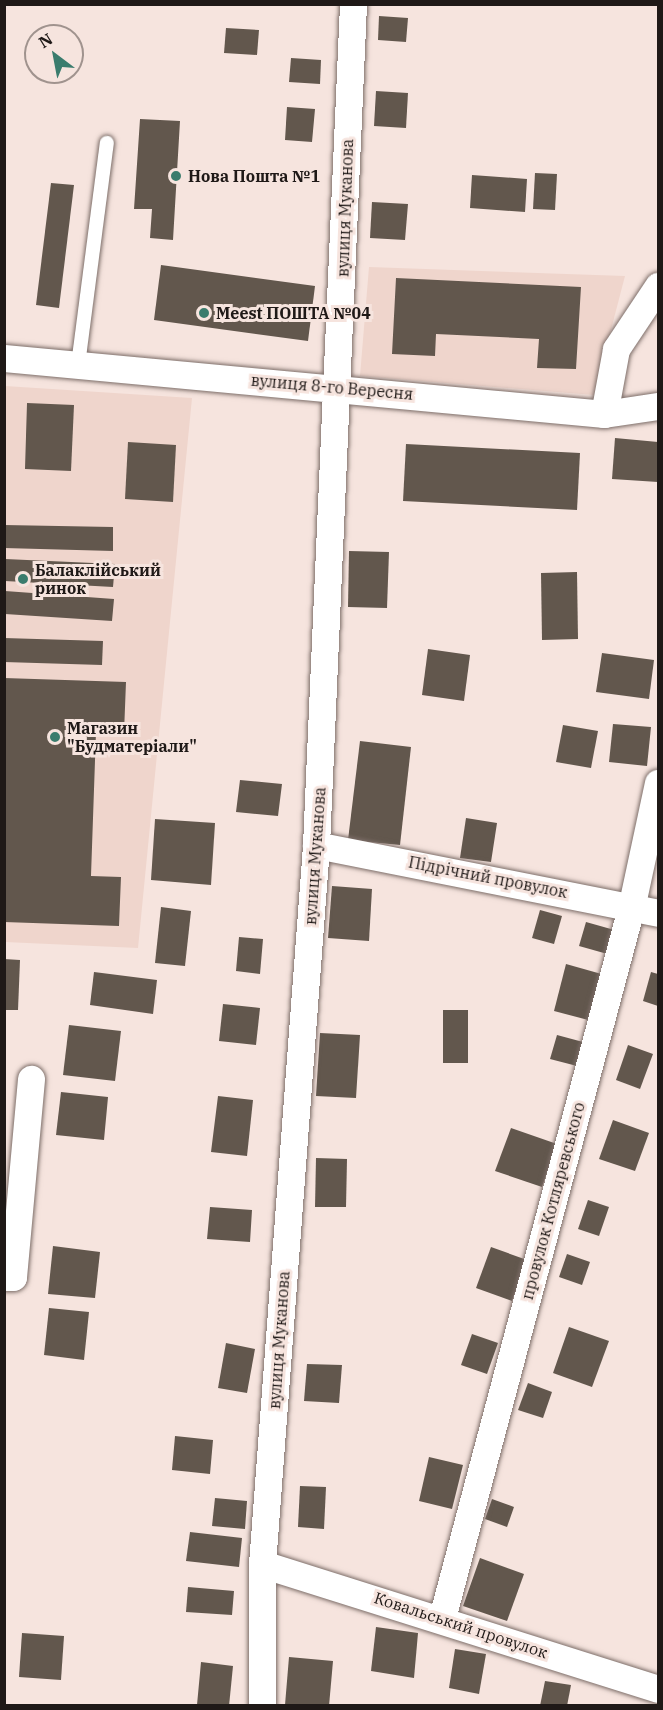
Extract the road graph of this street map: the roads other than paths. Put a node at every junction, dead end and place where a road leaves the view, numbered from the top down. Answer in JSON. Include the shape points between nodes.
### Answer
{"nodes":[{"id":1,"x":354,"y":4,"type":"edge"},
{"id":2,"x":107,"y":142,"type":"dead end"},
{"id":3,"x":658,"y":286,"type":"edge"},
{"id":4,"x":4,"y":358,"type":"edge"},
{"id":5,"x":78,"y":365,"type":"junction"},
{"id":6,"x":338,"y":387,"type":"junction"},
{"id":7,"x":658,"y":406,"type":"edge"},
{"id":8,"x":604,"y":414,"type":"junction"},
{"id":9,"x":658,"y":783,"type":"edge"},
{"id":10,"x":316,"y":845,"type":"junction"},
{"id":11,"x":632,"y":904,"type":"junction"},
{"id":12,"x":658,"y":913,"type":"edge"},
{"id":13,"x":31,"y":1079,"type":"dead end"},
{"id":14,"x":4,"y":1277,"type":"edge"},
{"id":15,"x":262,"y":1564,"type":"junction"},
{"id":16,"x":442,"y":1618,"type":"junction"},
{"id":17,"x":658,"y":1689,"type":"edge"},
{"id":18,"x":262,"y":1706,"type":"edge"}],
"edges":[{"from":1,"to":6,"type":"street","name":"вулиця Муканова"},
{"from":2,"to":5,"type":"lane"},
{"from":3,"to":8,"type":"street","via":[[616,349]]},
{"from":4,"to":5,"type":"street","name":"вулиця 8-го Вересня"},
{"from":5,"to":6,"type":"street","name":"вулиця 8-го Вересня"},
{"from":6,"to":8,"type":"street","name":"вулиця 8-го Вересня"},
{"from":6,"to":10,"type":"street","name":"вулиця Муканова"},
{"from":7,"to":8,"type":"street","name":"вулиця 8-го Вересня"},
{"from":9,"to":11,"type":"street","name":"провулок Котляревського"},
{"from":10,"to":11,"type":"street","name":"Підрічний провулок"},
{"from":10,"to":15,"type":"street","name":"вулиця Муканова"},
{"from":11,"to":12,"type":"street","name":"Підрічний провулок"},
{"from":11,"to":16,"type":"street","name":"провулок Котляревського"},
{"from":13,"to":14,"type":"street","via":[[13,1277]]},
{"from":15,"to":16,"type":"street","name":"Ковальський провулок"},
{"from":15,"to":18,"type":"street","name":"вулиця Муканова"},
{"from":16,"to":17,"type":"street","name":"Ковальський провулок"}]}
